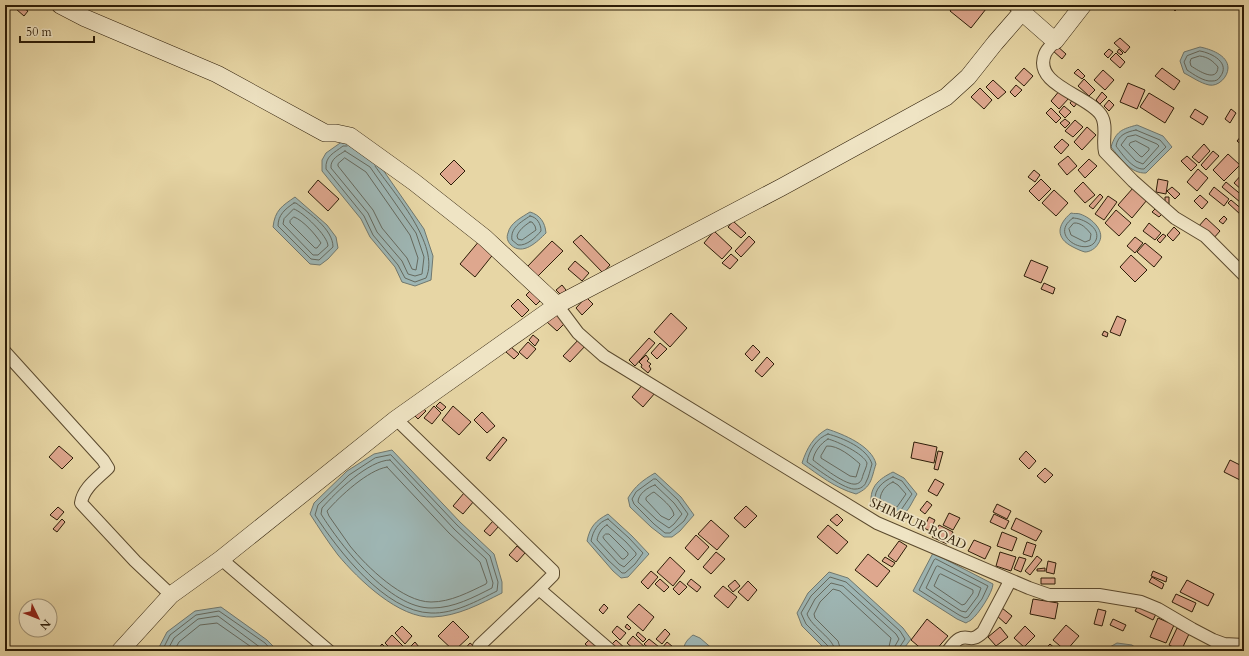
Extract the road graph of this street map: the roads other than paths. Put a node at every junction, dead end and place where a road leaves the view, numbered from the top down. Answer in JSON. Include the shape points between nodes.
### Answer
{"nodes":[{"id":1,"x":60,"y":5,"type":"edge"},
{"id":2,"x":1083,"y":5,"type":"edge"},
{"id":3,"x":1018,"y":8,"type":"edge"},
{"id":4,"x":1055,"y":42,"type":"junction"},
{"id":5,"x":1244,"y":276,"type":"edge"},
{"id":6,"x":557,"y":305,"type":"junction"},
{"id":7,"x":5,"y":352,"type":"edge"},
{"id":8,"x":396,"y":419,"type":"junction"},
{"id":9,"x":221,"y":559,"type":"junction"},
{"id":10,"x":1010,"y":581,"type":"junction"},
{"id":11,"x":539,"y":589,"type":"junction"},
{"id":12,"x":171,"y":595,"type":"junction"},
{"id":13,"x":1244,"y":645,"type":"edge"},
{"id":14,"x":479,"y":646,"type":"dead end"},
{"id":15,"x":120,"y":651,"type":"edge"},
{"id":16,"x":329,"y":651,"type":"edge"},
{"id":17,"x":611,"y":651,"type":"edge"},
{"id":18,"x":948,"y":651,"type":"edge"}],
"edges":[{"from":1,"to":6,"type":"street","via":[[217,74],[325,133],[350,136],[485,238]]},
{"from":2,"to":4,"type":"street"},
{"from":3,"to":4,"type":"street"},
{"from":3,"to":6,"type":"street","via":[[968,77],[946,98]]},
{"from":4,"to":5,"type":"street","via":[[1045,52],[1044,69],[1050,79],[1093,106],[1101,115],[1105,124],[1105,152],[1175,218],[1205,236]]},
{"from":6,"to":8,"type":"street"},
{"from":6,"to":10,"type":"street","name":"SHIMPUR ROAD","via":[[578,333],[604,356],[877,524]]},
{"from":7,"to":12,"type":"street","via":[[108,468],[86,490],[81,503],[134,561]]},
{"from":8,"to":9,"type":"street"},
{"from":8,"to":11,"type":"street","via":[[553,571],[553,575]]},
{"from":9,"to":12,"type":"street"},
{"from":9,"to":16,"type":"street"},
{"from":10,"to":13,"type":"street","name":"SHIMPUR ROAD","via":[[1049,595],[1099,595],[1141,602],[1213,640],[1224,644]]},
{"from":10,"to":18,"type":"street","via":[[983,632],[972,639],[958,639]]},
{"from":11,"to":14,"type":"street"},
{"from":11,"to":17,"type":"street"},
{"from":12,"to":15,"type":"street"}]}
